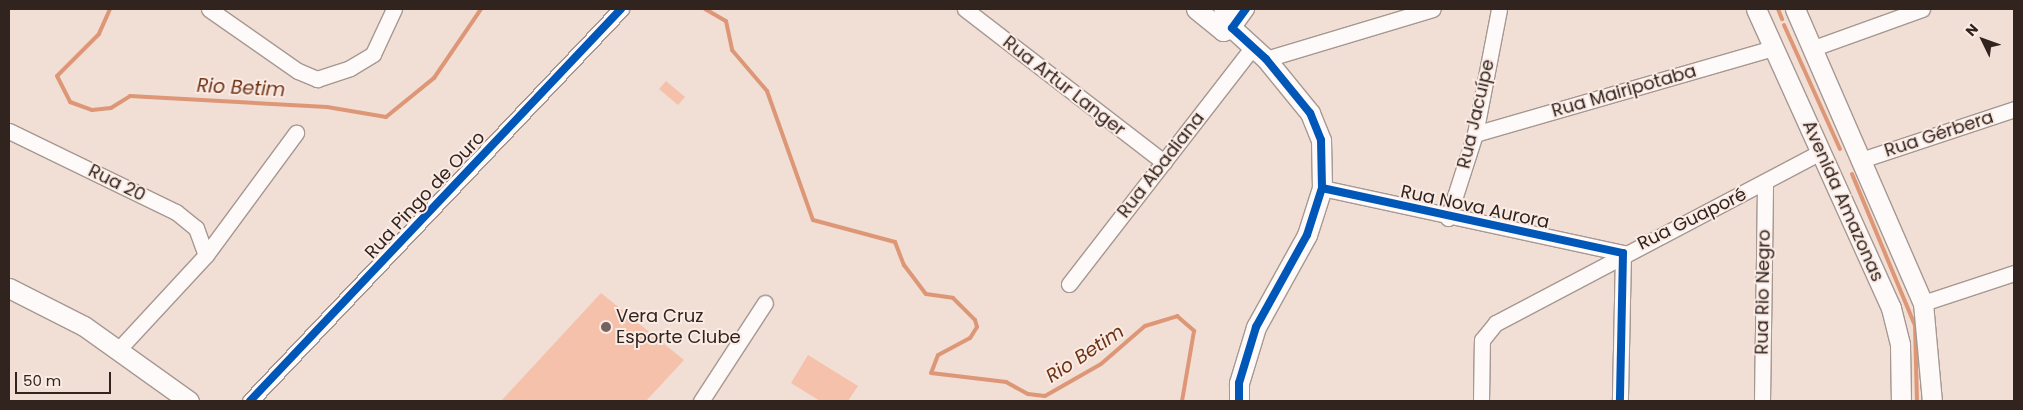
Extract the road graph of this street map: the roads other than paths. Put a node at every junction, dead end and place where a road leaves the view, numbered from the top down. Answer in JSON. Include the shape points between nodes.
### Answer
{"nodes":[{"id":1,"x":209,"y":9,"type":"edge"},
{"id":2,"x":394,"y":9,"type":"edge"},
{"id":3,"x":621,"y":9,"type":"edge"},
{"id":4,"x":965,"y":9,"type":"edge"},
{"id":5,"x":1196,"y":9,"type":"edge"},
{"id":6,"x":1223,"y":9,"type":"edge"},
{"id":7,"x":1246,"y":9,"type":"edge"},
{"id":8,"x":1433,"y":9,"type":"edge"},
{"id":9,"x":1499,"y":9,"type":"edge"},
{"id":10,"x":1756,"y":9,"type":"edge"},
{"id":11,"x":1795,"y":9,"type":"edge"},
{"id":12,"x":1922,"y":9,"type":"edge"},
{"id":13,"x":1232,"y":28,"type":"junction"},
{"id":14,"x":1772,"y":48,"type":"junction"},
{"id":15,"x":1812,"y":49,"type":"junction"},
{"id":16,"x":1260,"y":53,"type":"junction"},
{"id":17,"x":2014,"y":108,"type":"edge"},
{"id":18,"x":9,"y":131,"type":"edge"},
{"id":19,"x":296,"y":133,"type":"dead end"},
{"id":20,"x":1475,"y":134,"type":"junction"},
{"id":21,"x":1820,"y":152,"type":"junction"},
{"id":22,"x":1864,"y":159,"type":"junction"},
{"id":23,"x":1164,"y":162,"type":"junction"},
{"id":24,"x":1765,"y":183,"type":"junction"},
{"id":25,"x":1322,"y":188,"type":"junction"},
{"id":26,"x":1448,"y":218,"type":"junction"},
{"id":27,"x":1624,"y":253,"type":"junction"},
{"id":28,"x":206,"y":255,"type":"junction"},
{"id":29,"x":2014,"y":273,"type":"edge"},
{"id":30,"x":1069,"y":284,"type":"dead end"},
{"id":31,"x":9,"y":288,"type":"edge"},
{"id":32,"x":765,"y":303,"type":"dead end"},
{"id":33,"x":1923,"y":303,"type":"junction"},
{"id":34,"x":118,"y":350,"type":"junction"},
{"id":35,"x":190,"y":401,"type":"edge"},
{"id":36,"x":250,"y":401,"type":"edge"},
{"id":37,"x":701,"y":401,"type":"edge"},
{"id":38,"x":1239,"y":401,"type":"edge"},
{"id":39,"x":1481,"y":401,"type":"edge"},
{"id":40,"x":1620,"y":401,"type":"edge"},
{"id":41,"x":1762,"y":401,"type":"edge"},
{"id":42,"x":1901,"y":401,"type":"edge"},
{"id":43,"x":1932,"y":401,"type":"edge"}],
"edges":[{"from":1,"to":2,"type":"street","via":[[298,71],[318,79],[350,68],[373,54]]},
{"from":3,"to":36,"type":"street","name":"Rua Pingo de Ouro"},
{"from":4,"to":23,"type":"street","name":"Rua Artur Langer"},
{"from":5,"to":13,"type":"street","via":[[1223,31]]},
{"from":6,"to":13,"type":"street","via":[[1232,16]]},
{"from":7,"to":13,"type":"street"},
{"from":8,"to":16,"type":"street"},
{"from":9,"to":20,"type":"street","name":"Rua Jacuípe"},
{"from":10,"to":14,"type":"street","name":"Avenida Amazonas"},
{"from":11,"to":15,"type":"street","name":"Avenida Amazonas"},
{"from":12,"to":15,"type":"street"},
{"from":13,"to":16,"type":"street"},
{"from":14,"to":20,"type":"street","name":"Rua Mairipotaba"},
{"from":14,"to":21,"type":"street","name":"Avenida Amazonas"},
{"from":15,"to":22,"type":"street","name":"Avenida Amazonas"},
{"from":16,"to":23,"type":"street","name":"Rua Abadiana"},
{"from":16,"to":25,"type":"street","via":[[1310,113],[1321,140]]},
{"from":17,"to":22,"type":"street","name":"Rua Gérbera"},
{"from":18,"to":28,"type":"street","name":"Rua 20","via":[[176,212],[196,228]]},
{"from":19,"to":28,"type":"street"},
{"from":20,"to":26,"type":"street","name":"Rua Jacuípe"},
{"from":21,"to":24,"type":"street","name":"Rua Guaporé"},
{"from":21,"to":42,"type":"street","name":"Avenida Amazonas","via":[[1891,308],[1900,345]]},
{"from":22,"to":33,"type":"street","name":"Avenida Amazonas"},
{"from":23,"to":30,"type":"street","name":"Rua Abadiana"},
{"from":24,"to":27,"type":"street","name":"Rua Guaporé"},
{"from":24,"to":41,"type":"street","name":"Rua Rio Negro"},
{"from":25,"to":26,"type":"street","name":"Rua Nova Aurora"},
{"from":25,"to":38,"type":"street","via":[[1307,235],[1256,327],[1239,383]]},
{"from":26,"to":27,"type":"street","name":"Rua Nova Aurora"},
{"from":27,"to":39,"type":"street","name":"Rua Guaporé","via":[[1487,331],[1482,340]]},
{"from":27,"to":40,"type":"street"},
{"from":28,"to":34,"type":"street"},
{"from":29,"to":33,"type":"street"},
{"from":31,"to":34,"type":"street","via":[[84,326]]},
{"from":32,"to":37,"type":"street"},
{"from":33,"to":43,"type":"street","name":"Avenida Amazonas"},
{"from":34,"to":35,"type":"street"}]}
